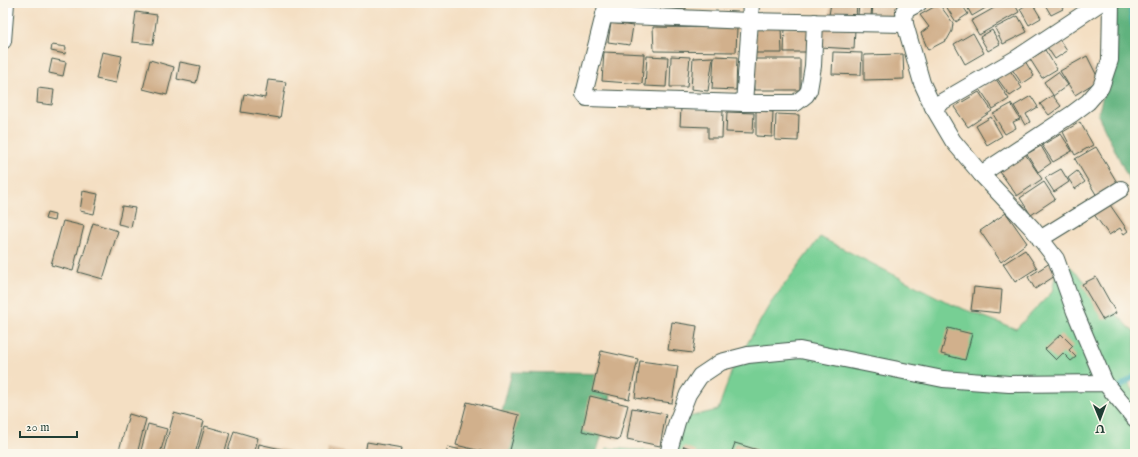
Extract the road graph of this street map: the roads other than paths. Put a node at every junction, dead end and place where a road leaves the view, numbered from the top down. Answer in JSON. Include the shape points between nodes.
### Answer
{"nodes":[{"id":1,"x":6,"y":3,"type":"edge"},
{"id":2,"x":751,"y":3,"type":"edge"},
{"id":3,"x":919,"y":3,"type":"edge"},
{"id":4,"x":1100,"y":3,"type":"edge"},
{"id":5,"x":1111,"y":3,"type":"edge"},
{"id":6,"x":606,"y":9,"type":"edge"},
{"id":7,"x":904,"y":13,"type":"edge"},
{"id":8,"x":750,"y":21,"type":"junction"},
{"id":9,"x":815,"y":22,"type":"junction"},
{"id":10,"x":3,"y":40,"type":"edge"},
{"id":11,"x":744,"y":102,"type":"junction"},
{"id":12,"x":933,"y":107,"type":"junction"},
{"id":13,"x":981,"y":174,"type":"junction"},
{"id":14,"x":1121,"y":189,"type":"dead end"},
{"id":15,"x":1040,"y":239,"type":"junction"},
{"id":16,"x":1106,"y":384,"type":"junction"},
{"id":17,"x":1135,"y":419,"type":"edge"},
{"id":18,"x":668,"y":454,"type":"edge"}],
"edges":[{"from":1,"to":10,"type":"street"},
{"from":2,"to":8,"type":"street"},
{"from":3,"to":7,"type":"street"},
{"from":4,"to":12,"type":"street","via":[[1017,58]]},
{"from":5,"to":13,"type":"street","via":[[1110,60],[1101,87],[1088,102],[1072,114]]},
{"from":6,"to":8,"type":"street"},
{"from":6,"to":11,"type":"street","via":[[584,94],[587,98]]},
{"from":7,"to":9,"type":"street"},
{"from":7,"to":12,"type":"street","via":[[922,83]]},
{"from":8,"to":9,"type":"street"},
{"from":8,"to":11,"type":"street"},
{"from":9,"to":11,"type":"street","via":[[813,66],[806,95],[796,103]]},
{"from":12,"to":13,"type":"street","via":[[953,140]]},
{"from":13,"to":15,"type":"street"},
{"from":14,"to":15,"type":"street"},
{"from":15,"to":16,"type":"street","via":[[1056,259],[1075,312]]},
{"from":16,"to":17,"type":"street"},
{"from":16,"to":18,"type":"street","via":[[1009,384],[943,379],[800,350],[748,355],[721,362],[700,376],[688,394]]}]}
